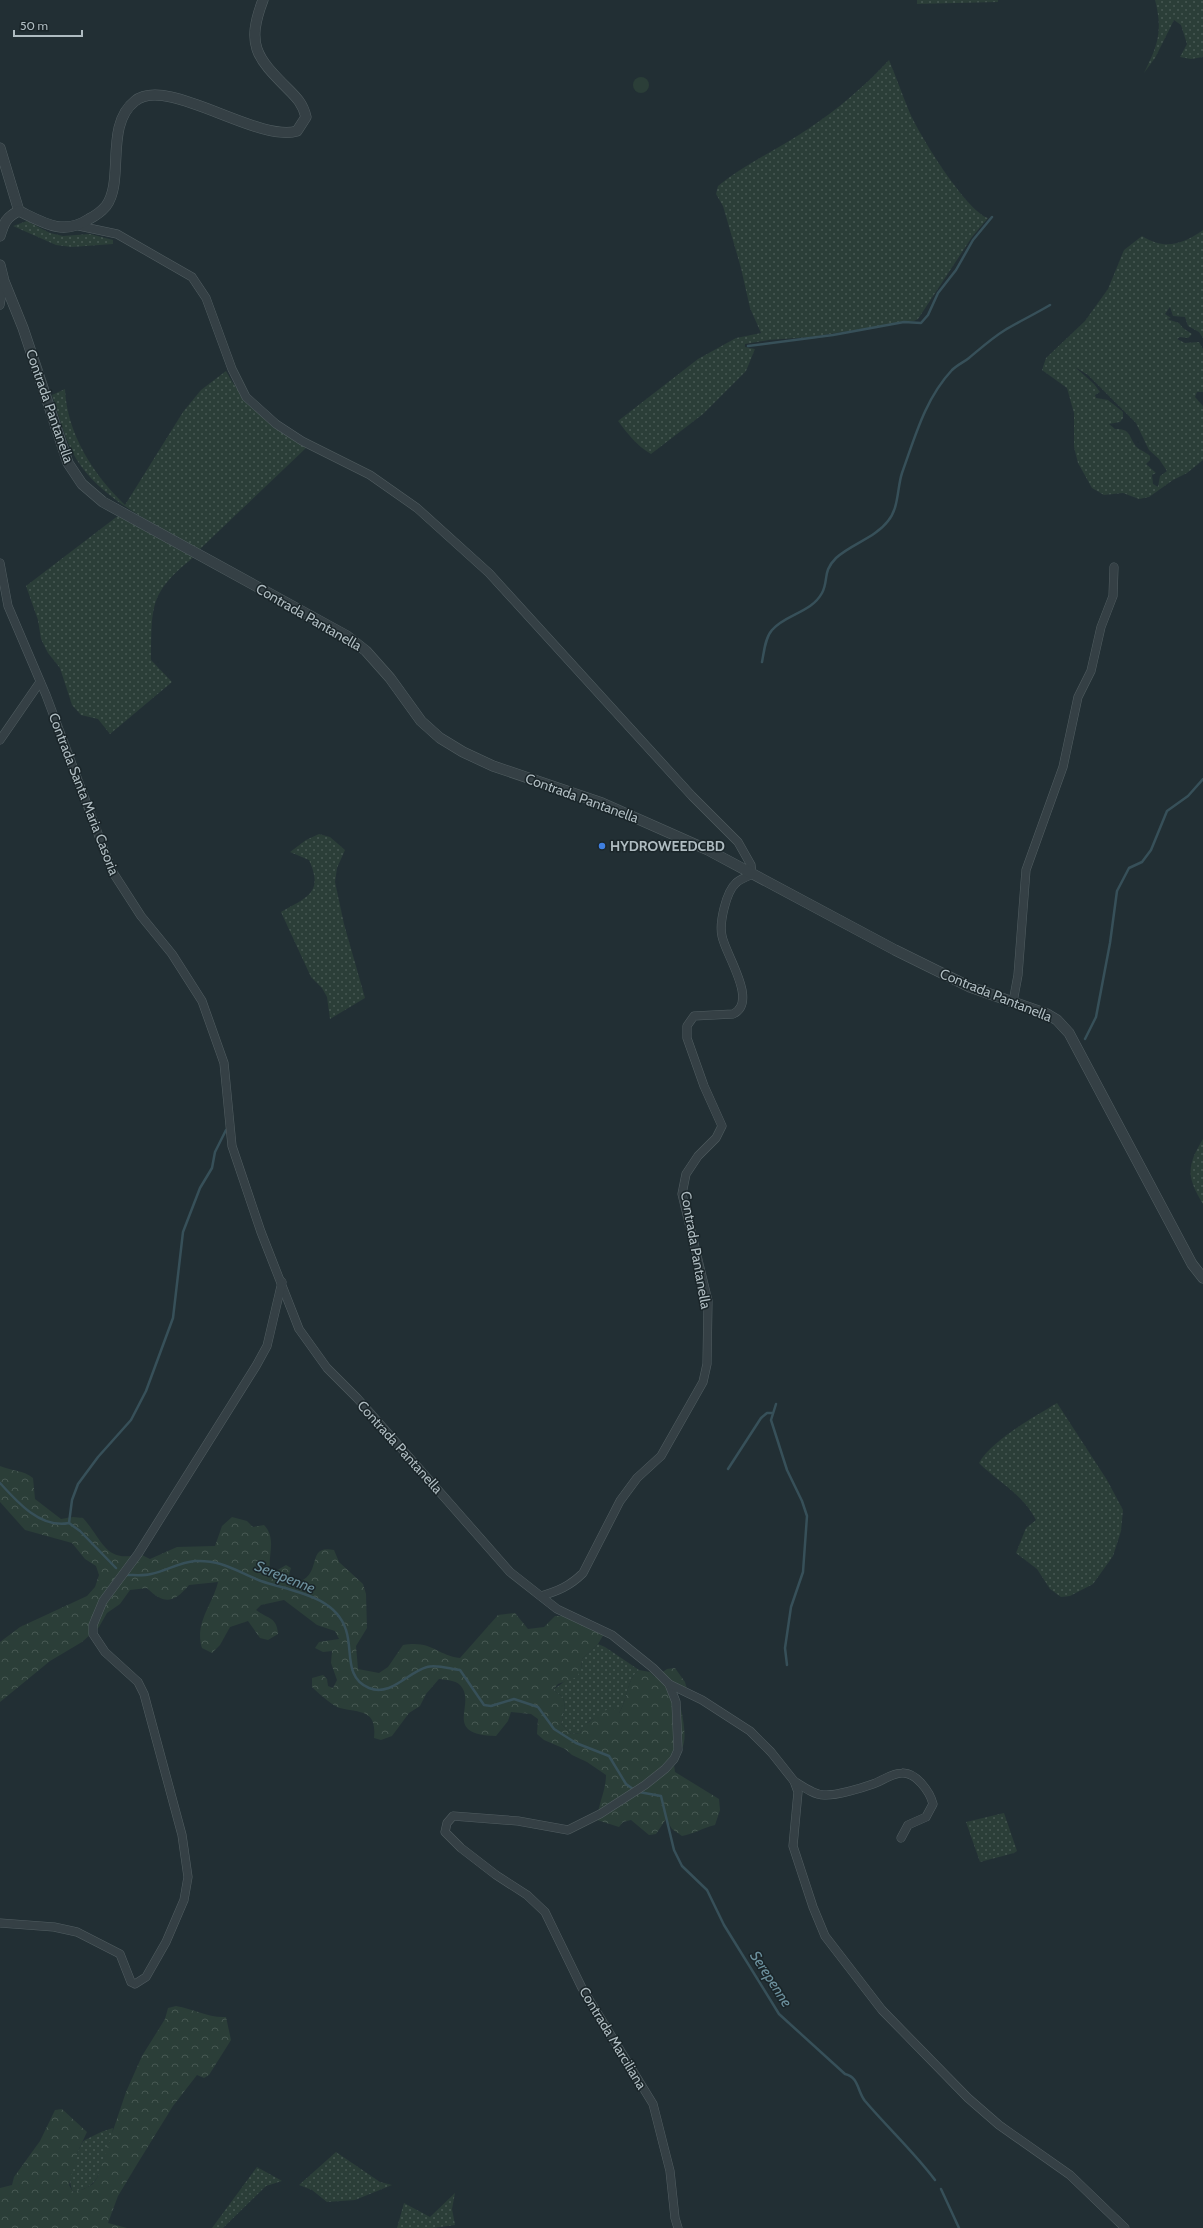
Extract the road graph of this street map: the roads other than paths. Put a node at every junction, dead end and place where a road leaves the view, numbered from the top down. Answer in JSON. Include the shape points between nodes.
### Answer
{"nodes":[{"id":1,"x":263,"y":0,"type":"edge"},
{"id":2,"x":0,"y":148,"type":"edge"},
{"id":3,"x":19,"y":212,"type":"junction"},
{"id":4,"x":2,"y":226,"type":"edge"},
{"id":5,"x":79,"y":226,"type":"junction"},
{"id":6,"x":0,"y":236,"type":"edge"},
{"id":7,"x":0,"y":265,"type":"edge"},
{"id":8,"x":4,"y":281,"type":"junction"},
{"id":9,"x":0,"y":305,"type":"edge"},
{"id":10,"x":0,"y":563,"type":"edge"},
{"id":11,"x":1114,"y":567,"type":"dead end"},
{"id":12,"x":40,"y":682,"type":"junction"},
{"id":13,"x":0,"y":740,"type":"edge"},
{"id":14,"x":752,"y":874,"type":"junction"},
{"id":15,"x":1012,"y":1002,"type":"junction"},
{"id":16,"x":1203,"y":1278,"type":"edge"},
{"id":17,"x":282,"y":1282,"type":"junction"},
{"id":18,"x":541,"y":1596,"type":"junction"},
{"id":19,"x":669,"y":1684,"type":"junction"},
{"id":20,"x":794,"y":1781,"type":"junction"},
{"id":21,"x":901,"y":1838,"type":"dead end"},
{"id":22,"x":496,"y":1875,"type":"joint"},
{"id":23,"x":0,"y":1923,"type":"edge"},
{"id":24,"x":678,"y":2228,"type":"edge"},
{"id":25,"x":1125,"y":2228,"type":"edge"}],
"edges":[{"from":1,"to":5,"type":"street","via":[[254,30],[255,43],[259,56],[271,72],[303,106],[306,117],[297,131],[286,134],[270,130],[163,95],[148,95],[135,100],[119,126],[112,195],[99,213]]},
{"from":2,"to":3,"type":"street"},
{"from":3,"to":4,"type":"street","via":[[10,215]]},
{"from":3,"to":5,"type":"street","via":[[48,225],[61,228]]},
{"from":4,"to":6,"type":"street"},
{"from":5,"to":14,"type":"street","via":[[117,234],[192,277],[206,298],[232,369],[246,397],[276,424],[302,441],[370,474],[417,508],[489,573],[682,785],[738,842],[751,865]]},
{"from":7,"to":8,"type":"street","name":"Contrada Pantanella"},
{"from":8,"to":9,"type":"street"},
{"from":8,"to":14,"type":"street","name":"Contrada Pantanella","via":[[23,328],[68,463],[82,484],[102,502],[347,636],[366,651],[390,678],[421,721],[440,738],[463,752],[493,766],[602,803],[708,850]]},
{"from":10,"to":12,"type":"street","name":"Contrada Santa Maria Casoria","via":[[8,606]]},
{"from":11,"to":15,"type":"street","via":[[1113,596],[1101,627],[1091,671],[1078,697],[1063,767],[1026,870],[1018,975]]},
{"from":12,"to":13,"type":"street"},
{"from":12,"to":17,"type":"street","name":"Contrada Santa Maria Casoria","via":[[112,872],[141,916],[172,954],[202,1001],[224,1063],[232,1146],[261,1232]]},
{"from":14,"to":15,"type":"street","name":"Contrada Pantanella","via":[[955,980]]},
{"from":14,"to":18,"type":"street","name":"Contrada Pantanella","via":[[735,883],[726,900],[722,918],[722,936],[742,989],[742,1006],[733,1014],[694,1016],[687,1026],[687,1038],[722,1126],[716,1138],[698,1156],[686,1174],[682,1194],[708,1301],[703,1382],[661,1456],[637,1478],[620,1501],[583,1573],[559,1591]]},
{"from":15,"to":16,"type":"street","name":"Contrada Pantanella","via":[[1047,1014],[1058,1020],[1069,1033],[1192,1264]]},
{"from":17,"to":18,"type":"street","name":"Contrada Pantanella","via":[[300,1329],[327,1368],[357,1398],[510,1572]]},
{"from":17,"to":23,"type":"street","via":[[266,1346],[256,1366],[138,1554],[103,1601],[93,1625],[93,1634],[105,1652],[138,1682],[144,1694],[182,1835],[188,1877],[184,1900],[166,1942],[146,1977],[135,1984],[131,1982],[120,1954],[77,1932],[54,1927]]},
{"from":18,"to":19,"type":"street","name":"Contrada Pantanella","via":[[557,1609],[612,1636]]},
{"from":19,"to":20,"type":"street","via":[[702,1700],[750,1731]]},
{"from":19,"to":22,"type":"street","name":"Contrada Pantanella","via":[[676,1702],[678,1750],[665,1769],[613,1806],[568,1830],[487,1817],[453,1816],[447,1823],[445,1832]]},
{"from":20,"to":21,"type":"street","via":[[824,1796],[871,1785],[896,1774],[909,1774],[918,1780],[931,1797],[933,1804],[926,1817],[908,1825]]},
{"from":20,"to":25,"type":"street","via":[[798,1792],[793,1846],[825,1936],[882,2010],[968,2098],[999,2125],[1070,2175]]},
{"from":22,"to":24,"type":"street","name":"Contrada Marciliana","via":[[527,1895],[545,1912],[582,1988],[653,2104],[670,2171]]}]}
